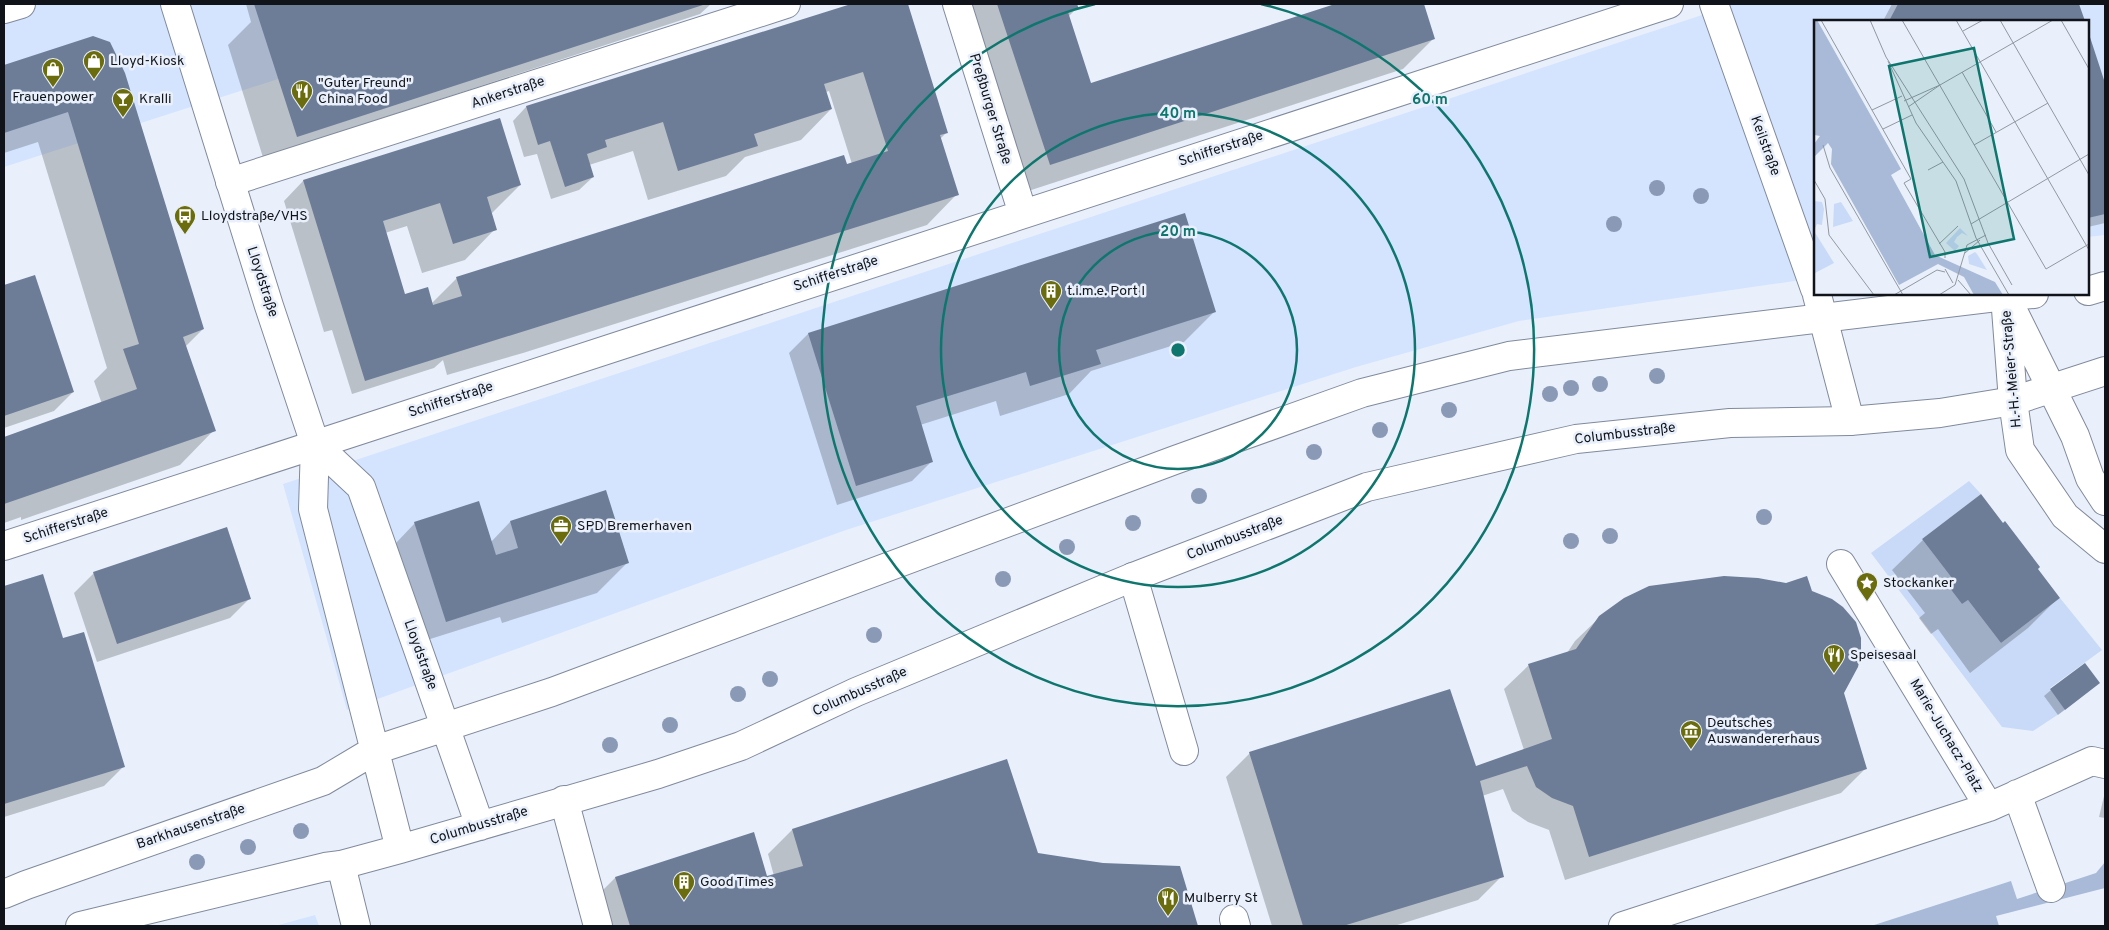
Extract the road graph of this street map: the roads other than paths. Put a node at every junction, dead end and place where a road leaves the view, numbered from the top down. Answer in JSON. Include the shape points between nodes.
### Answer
{"nodes":[{"id":1,"x":21,"y":4,"type":"edge"},
{"id":2,"x":175,"y":4,"type":"edge"},
{"id":3,"x":786,"y":4,"type":"edge"},
{"id":4,"x":958,"y":4,"type":"edge"},
{"id":5,"x":1669,"y":4,"type":"edge"},
{"id":6,"x":1714,"y":4,"type":"edge"},
{"id":7,"x":4,"y":9,"type":"edge"},
{"id":8,"x":230,"y":182,"type":"junction"},
{"id":9,"x":1023,"y":214,"type":"junction"},
{"id":10,"x":1814,"y":286,"type":"edge"},
{"id":11,"x":2105,"y":286,"type":"edge"},
{"id":12,"x":2089,"y":290,"type":"edge"},
{"id":13,"x":2020,"y":295,"type":"edge"},
{"id":14,"x":2005,"y":296,"type":"junction"},
{"id":15,"x":1821,"y":306,"type":"edge"},
{"id":16,"x":2105,"y":371,"type":"edge"},
{"id":17,"x":2052,"y":389,"type":"junction"},
{"id":18,"x":2013,"y":401,"type":"junction"},
{"id":19,"x":1850,"y":422,"type":"junction"},
{"id":20,"x":315,"y":444,"type":"junction"},
{"id":21,"x":2105,"y":501,"type":"edge"},
{"id":22,"x":4,"y":546,"type":"edge"},
{"id":23,"x":2105,"y":549,"type":"edge"},
{"id":24,"x":1841,"y":564,"type":"dead end"},
{"id":25,"x":1133,"y":577,"type":"junction"},
{"id":26,"x":446,"y":726,"type":"junction"},
{"id":27,"x":375,"y":750,"type":"junction"},
{"id":28,"x":1184,"y":751,"type":"dead end"},
{"id":29,"x":2105,"y":764,"type":"edge"},
{"id":30,"x":2017,"y":794,"type":"junction"},
{"id":31,"x":564,"y":800,"type":"junction"},
{"id":32,"x":1989,"y":807,"type":"junction"},
{"id":33,"x":480,"y":826,"type":"junction"},
{"id":34,"x":400,"y":849,"type":"junction"},
{"id":35,"x":341,"y":865,"type":"junction"},
{"id":36,"x":2051,"y":888,"type":"dead end"},
{"id":37,"x":4,"y":894,"type":"edge"},
{"id":38,"x":80,"y":926,"type":"edge"},
{"id":39,"x":356,"y":926,"type":"edge"},
{"id":40,"x":598,"y":926,"type":"edge"},
{"id":41,"x":1622,"y":926,"type":"edge"}],
"edges":[{"from":1,"to":7,"type":"main road"},
{"from":2,"to":8,"type":"main road","name":"Lloydstraße"},
{"from":3,"to":8,"type":"main road","name":"Ankerstraße"},
{"from":4,"to":9,"type":"main road","name":"Preßburger Straße"},
{"from":5,"to":9,"type":"main road","name":"Schifferstraße"},
{"from":6,"to":10,"type":"main road","name":"Keilstraße"},
{"from":8,"to":20,"type":"main road","name":"Lloydstraße"},
{"from":9,"to":20,"type":"main road","name":"Schifferstraße"},
{"from":11,"to":12,"type":"main road"},
{"from":13,"to":14,"type":"main road"},
{"from":14,"to":15,"type":"main road"},
{"from":14,"to":17,"type":"main road","name":"H.-H.-Meier-Straße"},
{"from":14,"to":18,"type":"main road","name":"H.-H.-Meier-Straße"},
{"from":15,"to":19,"type":"main road"},
{"from":15,"to":26,"type":"main road","via":[[1509,356],[1362,393],[552,692]]},
{"from":16,"to":17,"type":"main road","name":"Columbusstraße"},
{"from":17,"to":18,"type":"main road","name":"Columbusstraße"},
{"from":17,"to":21,"type":"main road","name":"H.-H.-Meier-Straße","via":[[2075,436],[2090,478]]},
{"from":18,"to":19,"type":"main road","name":"Columbusstraße","via":[[1940,413]]},
{"from":18,"to":23,"type":"main road","name":"H.-H.-Meier-Straße","via":[[2020,450],[2065,516]]},
{"from":19,"to":25,"type":"main road","name":"Columbusstraße","via":[[1730,422],[1576,439],[1367,487]]},
{"from":20,"to":22,"type":"main road","name":"Schifferstraße"},
{"from":20,"to":26,"type":"main road","name":"Lloydstraße","via":[[361,487]]},
{"from":20,"to":27,"type":"main road","name":"Lloydstraße","via":[[313,509]]},
{"from":24,"to":32,"type":"main road","name":"Marie-Juchacz-Platz"},
{"from":25,"to":28,"type":"main road"},
{"from":25,"to":31,"type":"main road","name":"Columbusstraße","via":[[856,692],[741,746],[658,774]]},
{"from":26,"to":27,"type":"main road"},
{"from":26,"to":33,"type":"main road","name":"Lloydstraße"},
{"from":27,"to":34,"type":"main road","name":"Lloydstraße"},
{"from":27,"to":37,"type":"main road","name":"Barkhausenstraße","via":[[323,781]]},
{"from":29,"to":30,"type":"main road","via":[[2092,761]]},
{"from":30,"to":32,"type":"main road"},
{"from":30,"to":36,"type":"main road"},
{"from":31,"to":33,"type":"main road","name":"Columbusstraße"},
{"from":31,"to":40,"type":"main road"},
{"from":32,"to":41,"type":"main road"},
{"from":33,"to":34,"type":"main road","name":"Columbusstraße"},
{"from":34,"to":35,"type":"main road"},
{"from":35,"to":38,"type":"main road"},
{"from":35,"to":39,"type":"main road"}]}
